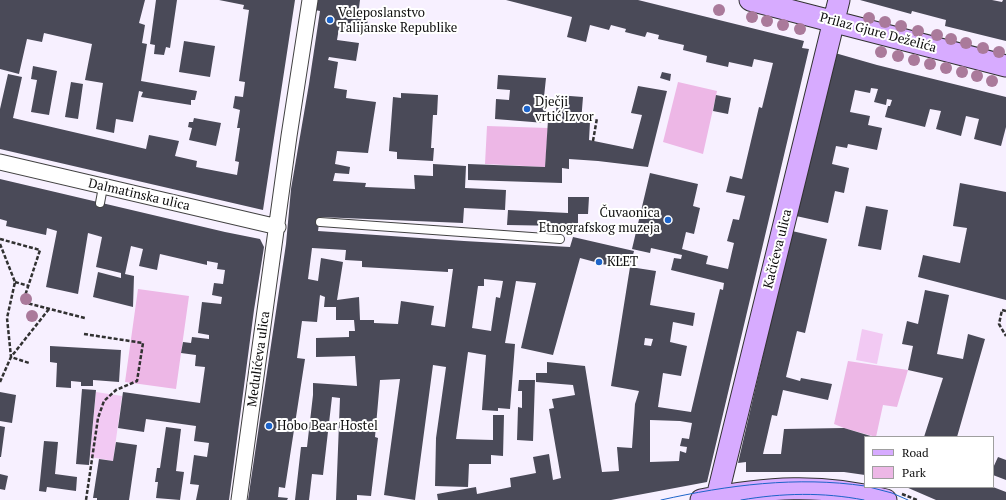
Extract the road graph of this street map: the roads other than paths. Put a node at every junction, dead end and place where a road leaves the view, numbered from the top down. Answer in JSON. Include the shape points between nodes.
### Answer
{"nodes":[{"id":1,"x":310,"y":0,"type":"edge"},
{"id":2,"x":750,"y":0,"type":"edge"},
{"id":3,"x":839,"y":0,"type":"edge"},
{"id":4,"x":834,"y":22,"type":"junction"},
{"id":5,"x":1006,"y":66,"type":"edge"},
{"id":6,"x":0,"y":162,"type":"edge"},
{"id":7,"x":103,"y":187,"type":"junction"},
{"id":8,"x":100,"y":203,"type":"dead end"},
{"id":9,"x":281,"y":222,"type":"junction"},
{"id":10,"x":320,"y":222,"type":"dead end"},
{"id":11,"x":560,"y":238,"type":"dead end"},
{"id":12,"x":709,"y":498,"type":"edge"},
{"id":13,"x":239,"y":500,"type":"edge"},
{"id":14,"x":886,"y":500,"type":"edge"}],
"edges":[{"from":1,"to":9,"type":"street","name":"Medulićeva ulica","via":[[290,136]]},
{"from":2,"to":4,"type":"street","name":"Prilaz Gjure Deželića"},
{"from":3,"to":4,"type":"street","name":"Kačićeva ulica"},
{"from":4,"to":5,"type":"street","name":"Prilaz Gjure Deželića"},
{"from":4,"to":12,"type":"street","name":"Kačićeva ulica"},
{"from":6,"to":7,"type":"street","name":"Dalmatinska ulica"},
{"from":7,"to":8,"type":"lane"},
{"from":7,"to":9,"type":"street","name":"Dalmatinska ulica"},
{"from":9,"to":13,"type":"street","name":"Medulićeva ulica"},
{"from":10,"to":11,"type":"lane"},
{"from":12,"to":14,"type":"street","via":[[754,491],[807,488],[837,490]]}]}
